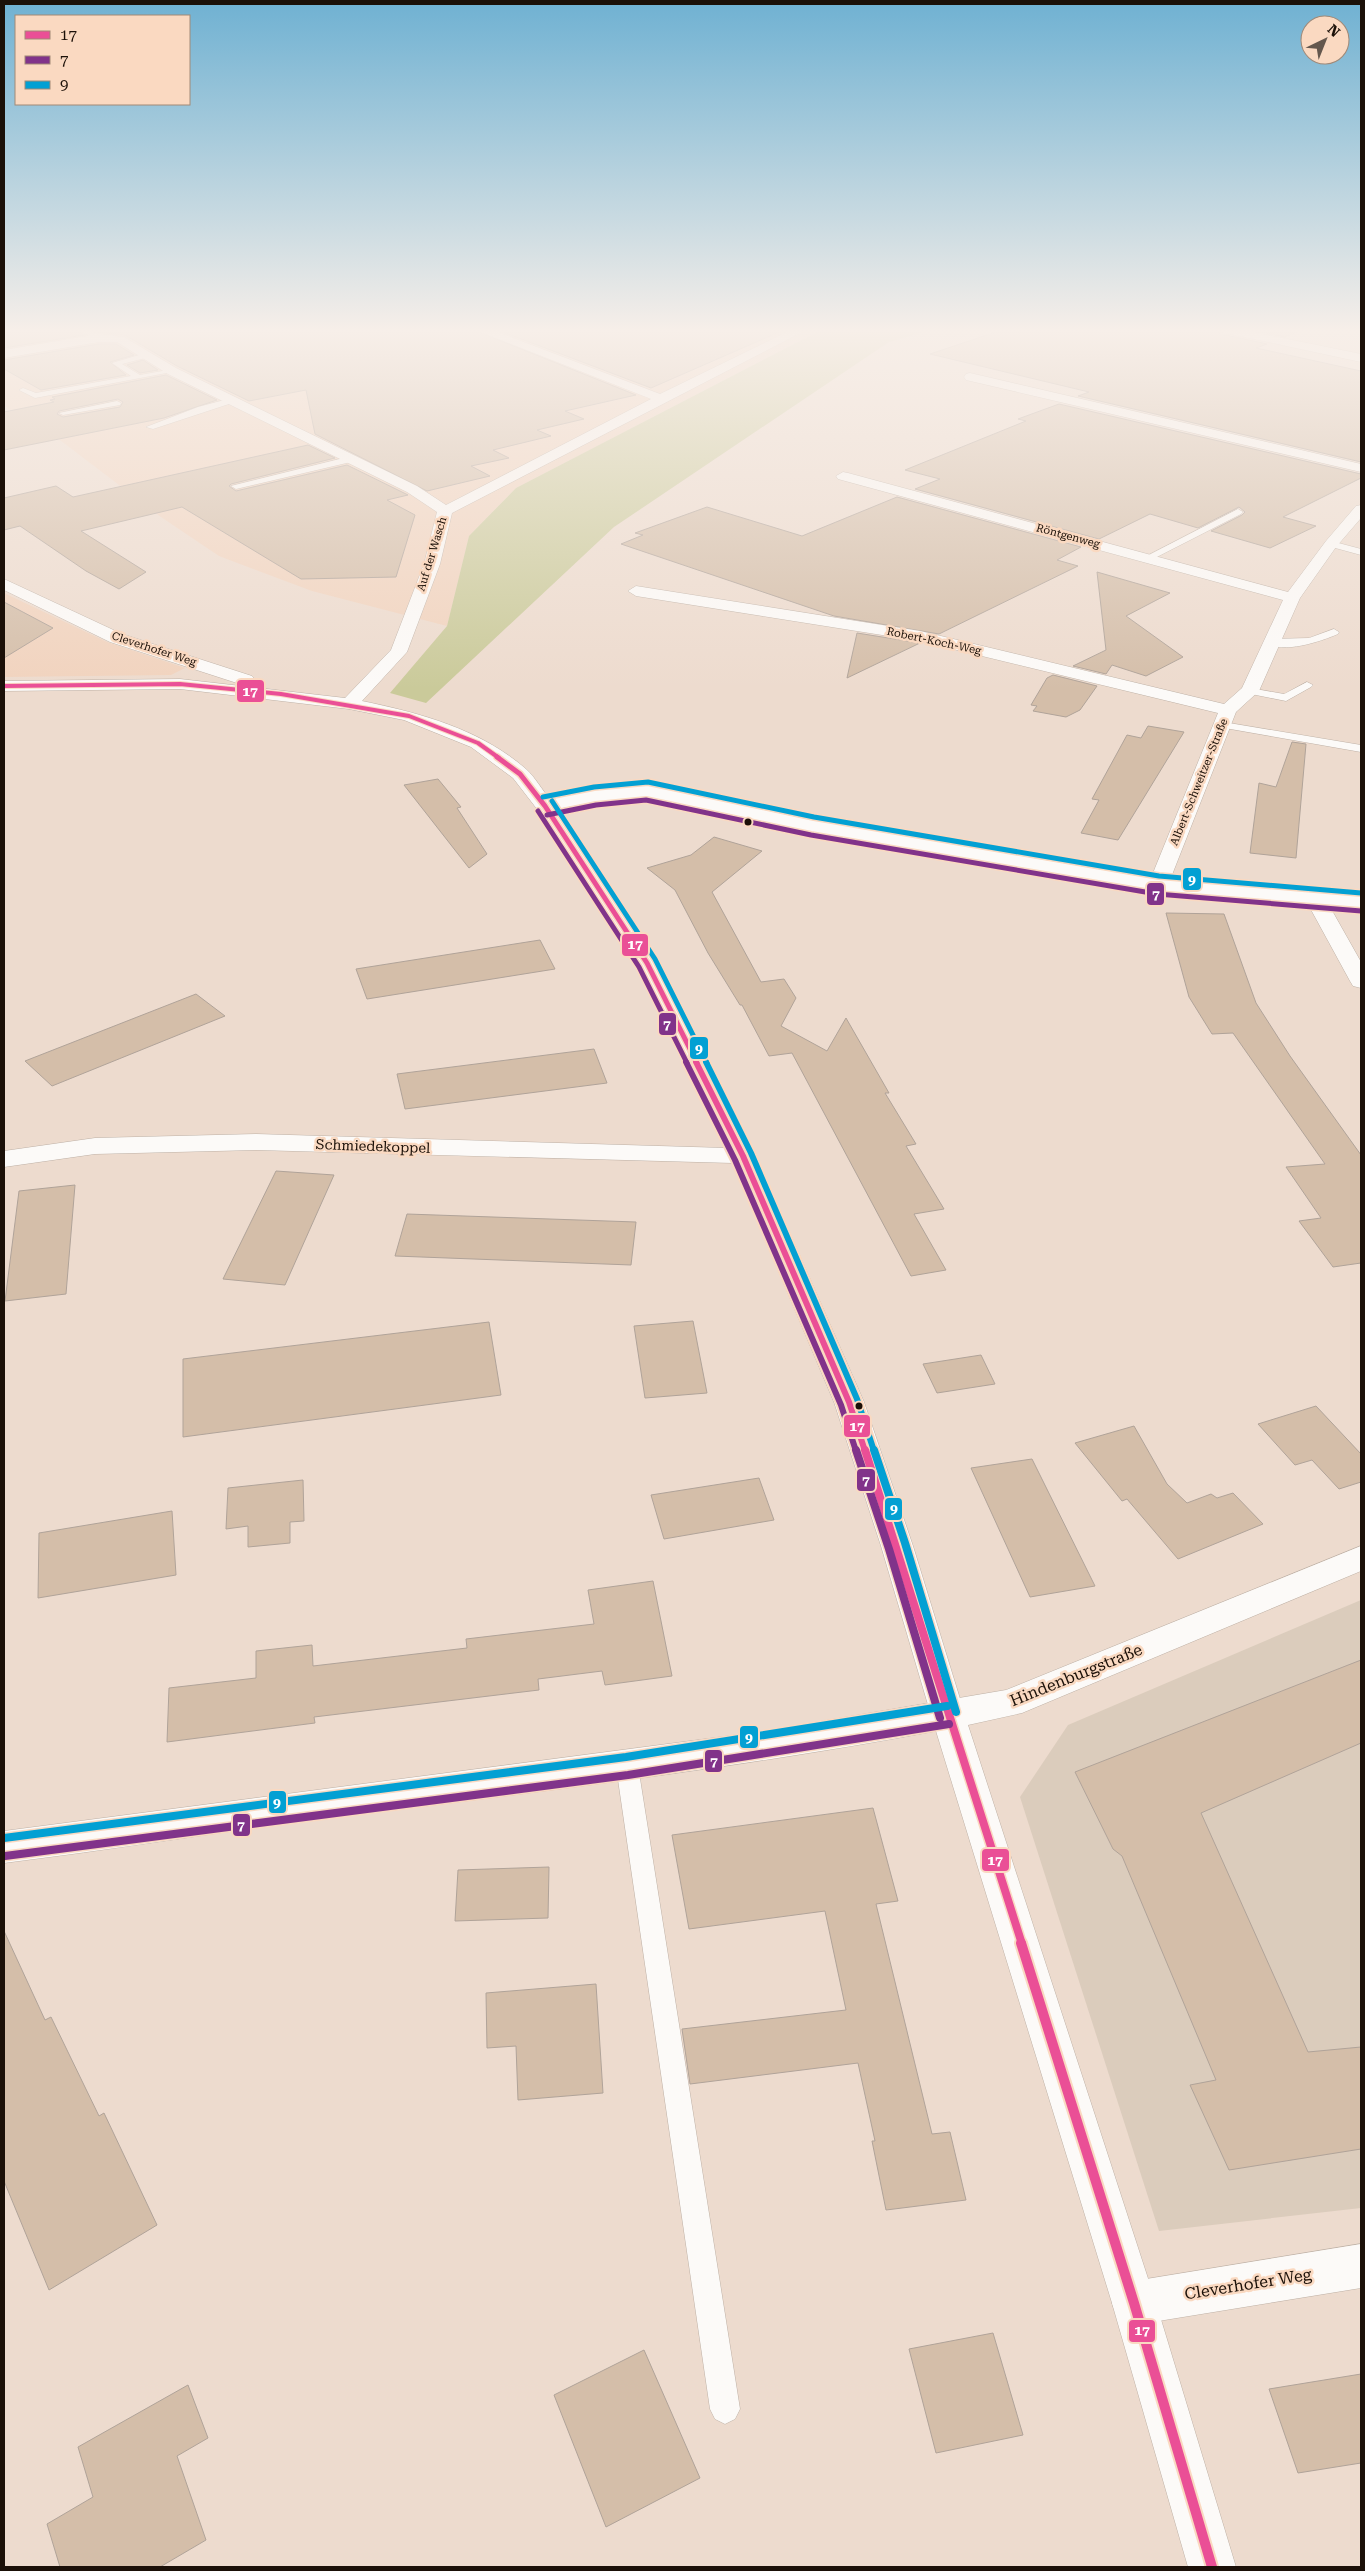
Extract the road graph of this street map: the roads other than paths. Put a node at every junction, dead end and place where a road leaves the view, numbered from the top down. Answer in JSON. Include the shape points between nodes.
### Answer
{"nodes":[{"id":1,"x":332,"y":449,"type":"edge"},
{"id":2,"x":565,"y":449,"type":"edge"},
{"id":3,"x":1279,"y":449,"type":"edge"},
{"id":4,"x":352,"y":459,"type":"junction"},
{"id":5,"x":1361,"y":468,"type":"edge"},
{"id":6,"x":843,"y":476,"type":"dead end"},
{"id":7,"x":236,"y":486,"type":"dead end"},
{"id":8,"x":1361,"y":509,"type":"edge"},
{"id":9,"x":445,"y":511,"type":"junction"},
{"id":10,"x":1238,"y":512,"type":"dead end"},
{"id":11,"x":1331,"y":544,"type":"junction"},
{"id":12,"x":1361,"y":552,"type":"edge"},
{"id":13,"x":1148,"y":558,"type":"junction"},
{"id":14,"x":4,"y":584,"type":"edge"},
{"id":15,"x":636,"y":591,"type":"dead end"},
{"id":16,"x":1292,"y":598,"type":"junction"},
{"id":17,"x":1334,"y":632,"type":"dead end"},
{"id":18,"x":1272,"y":642,"type":"junction"},
{"id":19,"x":1306,"y":685,"type":"dead end"},
{"id":20,"x":4,"y":686,"type":"edge"},
{"id":21,"x":1250,"y":692,"type":"junction"},
{"id":22,"x":281,"y":694,"type":"junction"},
{"id":23,"x":348,"y":704,"type":"junction"},
{"id":24,"x":1225,"y":718,"type":"junction"},
{"id":25,"x":1361,"y":749,"type":"edge"},
{"id":26,"x":545,"y":806,"type":"junction"},
{"id":27,"x":1158,"y":885,"type":"junction"},
{"id":28,"x":1316,"y":900,"type":"junction"},
{"id":29,"x":1361,"y":902,"type":"edge"},
{"id":30,"x":1361,"y":981,"type":"edge"},
{"id":31,"x":743,"y":1156,"type":"junction"},
{"id":32,"x":4,"y":1159,"type":"edge"},
{"id":33,"x":1361,"y":1558,"type":"edge"},
{"id":34,"x":948,"y":1716,"type":"junction"},
{"id":35,"x":628,"y":1766,"type":"junction"},
{"id":36,"x":4,"y":1847,"type":"edge"},
{"id":37,"x":1361,"y":2266,"type":"edge"},
{"id":38,"x":1134,"y":2303,"type":"junction"},
{"id":39,"x":725,"y":2409,"type":"dead end"},
{"id":40,"x":1212,"y":2567,"type":"edge"}],
"edges":[{"from":1,"to":4,"type":"street"},
{"from":2,"to":9,"type":"street","name":"Auf der Wasch"},
{"from":3,"to":5,"type":"street"},
{"from":4,"to":7,"type":"lane"},
{"from":4,"to":9,"type":"street","via":[[412,489]]},
{"from":6,"to":13,"type":"street","name":"Röntgenweg"},
{"from":8,"to":11,"type":"street","name":"Albert-Schweitzer-Straße"},
{"from":9,"to":23,"type":"street","name":"Auf der Wasch","via":[[432,564],[399,652]]},
{"from":10,"to":13,"type":"lane"},
{"from":11,"to":12,"type":"lane"},
{"from":11,"to":16,"type":"street","name":"Albert-Schweitzer-Straße"},
{"from":13,"to":16,"type":"street","name":"Röntgenweg"},
{"from":14,"to":22,"type":"street","name":"Cleverhofer Weg","via":[[116,638],[223,671]]},
{"from":15,"to":24,"type":"street","name":"Robert-Koch-Weg","via":[[920,636]]},
{"from":16,"to":18,"type":"street","name":"Albert-Schweitzer-Straße"},
{"from":17,"to":18,"type":"lane","via":[[1301,644]]},
{"from":18,"to":21,"type":"street","name":"Albert-Schweitzer-Straße"},
{"from":19,"to":21,"type":"lane","via":[[1286,698]]},
{"from":20,"to":22,"type":"street","via":[[180,684]]},
{"from":21,"to":24,"type":"street","name":"Albert-Schweitzer-Straße"},
{"from":22,"to":23,"type":"street"},
{"from":23,"to":26,"type":"street","via":[[409,716],[478,743],[520,774]]},
{"from":24,"to":25,"type":"lane"},
{"from":24,"to":27,"type":"street","name":"Albert-Schweitzer-Straße"},
{"from":26,"to":27,"type":"street","via":[[595,796],[647,792],[812,826]]},
{"from":26,"to":31,"type":"street","via":[[647,963]]},
{"from":27,"to":28,"type":"street"},
{"from":28,"to":29,"type":"street"},
{"from":28,"to":30,"type":"street"},
{"from":31,"to":32,"type":"street","name":"Schmiedekoppel","via":[[256,1142],[95,1146]]},
{"from":31,"to":34,"type":"street","via":[[849,1402]]},
{"from":33,"to":34,"type":"street","name":"Hindenburgstraße","via":[[1010,1703]]},
{"from":34,"to":35,"type":"street","name":"Hindenburgstraße"},
{"from":34,"to":38,"type":"street"},
{"from":35,"to":36,"type":"street","name":"Hindenburgstraße"},
{"from":35,"to":39,"type":"lane"},
{"from":37,"to":38,"type":"street","name":"Cleverhofer Weg"},
{"from":38,"to":40,"type":"street"}]}
